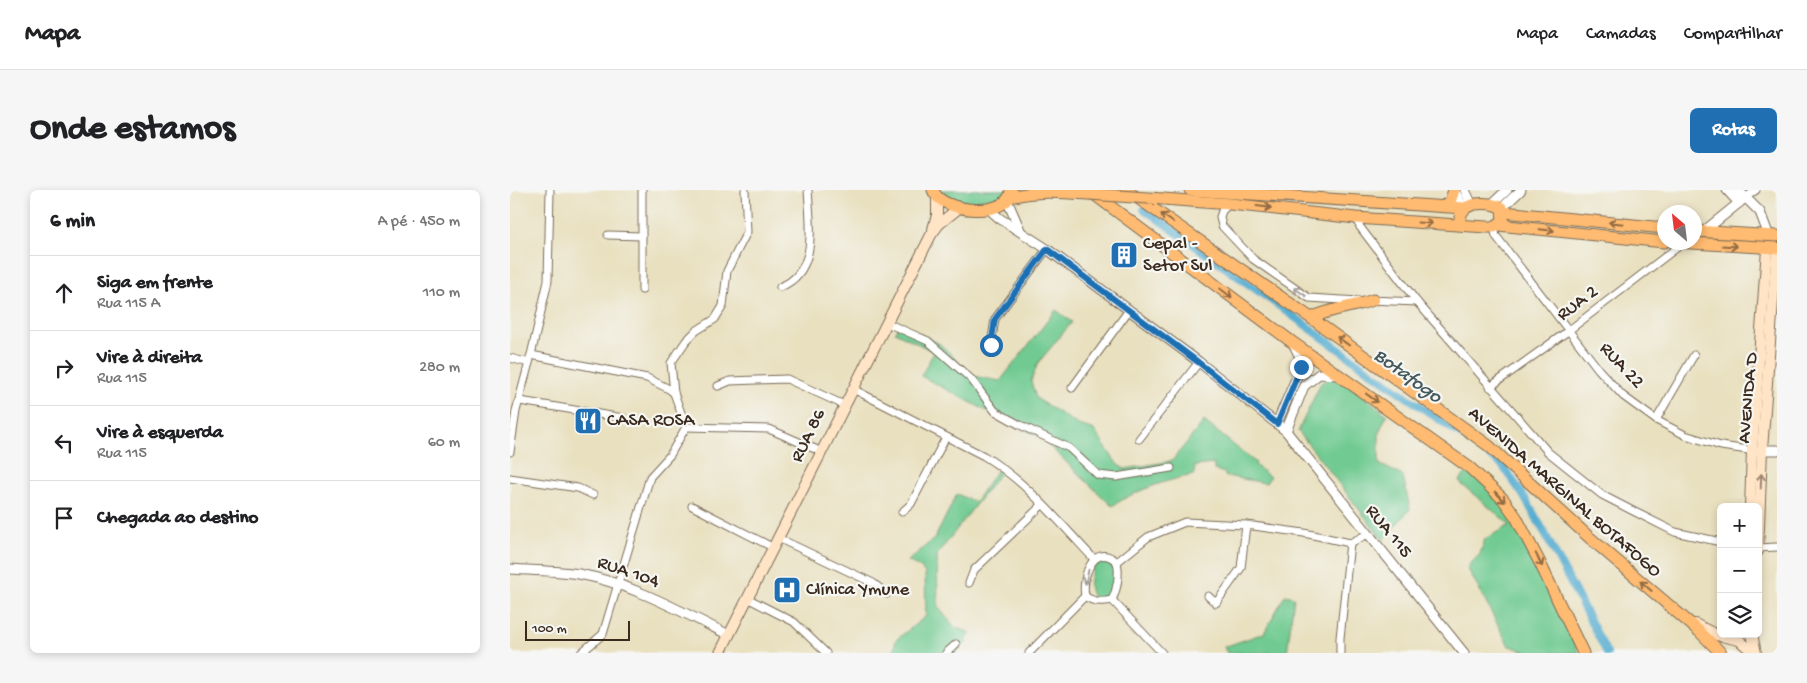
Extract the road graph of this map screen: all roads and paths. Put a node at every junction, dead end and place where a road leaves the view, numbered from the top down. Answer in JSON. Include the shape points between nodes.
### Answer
{"nodes":[{"id":1,"x":550,"y":190,"type":"edge"},
{"id":2,"x":642,"y":190,"type":"edge"},
{"id":3,"x":745,"y":190,"type":"edge"},
{"id":4,"x":808,"y":190,"type":"edge"},
{"id":5,"x":1126,"y":190,"type":"edge"},
{"id":6,"x":1190,"y":190,"type":"edge"},
{"id":7,"x":1203,"y":190,"type":"edge"},
{"id":8,"x":1454,"y":190,"type":"edge"},
{"id":9,"x":1465,"y":190,"type":"edge"},
{"id":10,"x":1507,"y":190,"type":"edge"},
{"id":11,"x":1520,"y":190,"type":"edge"},
{"id":12,"x":1727,"y":190,"type":"edge"},
{"id":13,"x":1738,"y":190,"type":"edge"},
{"id":14,"x":1756,"y":190,"type":"edge"},
{"id":15,"x":933,"y":192,"type":"edge"},
{"id":16,"x":1089,"y":192,"type":"edge"},
{"id":17,"x":1010,"y":196,"type":"edge"},
{"id":18,"x":1166,"y":199,"type":"junction"},
{"id":19,"x":1742,"y":200,"type":"junction"},
{"id":20,"x":1230,"y":204,"type":"junction"},
{"id":21,"x":1443,"y":206,"type":"junction"},
{"id":22,"x":1468,"y":206,"type":"junction"},
{"id":23,"x":960,"y":207,"type":"junction"},
{"id":24,"x":1499,"y":208,"type":"junction"},
{"id":25,"x":989,"y":209,"type":"junction"},
{"id":26,"x":1356,"y":218,"type":"junction"},
{"id":27,"x":1463,"y":225,"type":"junction"},
{"id":28,"x":1496,"y":226,"type":"junction"},
{"id":29,"x":1657,"y":227,"type":"edge"},
{"id":30,"x":1702,"y":229,"type":"edge"},
{"id":31,"x":1020,"y":230,"type":"junction"},
{"id":32,"x":1702,"y":231,"type":"edge"},
{"id":33,"x":608,"y":235,"type":"dead end"},
{"id":34,"x":931,"y":235,"type":"junction"},
{"id":35,"x":642,"y":236,"type":"junction"},
{"id":36,"x":1773,"y":236,"type":"edge"},
{"id":37,"x":1657,"y":241,"type":"edge"},
{"id":38,"x":1702,"y":244,"type":"edge"},
{"id":39,"x":1774,"y":248,"type":"edge"},
{"id":40,"x":1047,"y":249,"type":"junction"},
{"id":41,"x":1669,"y":250,"type":"edge"},
{"id":42,"x":780,"y":287,"type":"dead end"},
{"id":43,"x":642,"y":290,"type":"dead end"},
{"id":44,"x":1373,"y":300,"type":"junction"},
{"id":45,"x":1417,"y":302,"type":"junction"},
{"id":46,"x":1129,"y":310,"type":"junction"},
{"id":47,"x":1311,"y":318,"type":"junction"},
{"id":48,"x":887,"y":323,"type":"junction"},
{"id":49,"x":1568,"y":331,"type":"junction"},
{"id":50,"x":1292,"y":342,"type":"junction"},
{"id":51,"x":991,"y":345,"type":"dead end"},
{"id":52,"x":531,"y":355,"type":"junction"},
{"id":53,"x":1694,"y":355,"type":"dead end"},
{"id":54,"x":510,"y":358,"type":"edge"},
{"id":55,"x":1198,"y":362,"type":"junction"},
{"id":56,"x":529,"y":363,"type":"junction"},
{"id":57,"x":1340,"y":375,"type":"junction"},
{"id":58,"x":718,"y":386,"type":"dead end"},
{"id":59,"x":1490,"y":387,"type":"junction"},
{"id":60,"x":1072,"y":388,"type":"dead end"},
{"id":61,"x":853,"y":389,"type":"junction"},
{"id":62,"x":674,"y":393,"type":"junction"},
{"id":63,"x":520,"y":401,"type":"junction"},
{"id":64,"x":844,"y":405,"type":"junction"},
{"id":65,"x":513,"y":411,"type":"edge"},
{"id":66,"x":623,"y":418,"type":"dead end"},
{"id":67,"x":1656,"y":420,"type":"junction"},
{"id":68,"x":1277,"y":424,"type":"junction"},
{"id":69,"x":686,"y":428,"type":"junction"},
{"id":70,"x":1286,"y":431,"type":"junction"},
{"id":71,"x":946,"y":437,"type":"junction"},
{"id":72,"x":1139,"y":439,"type":"dead end"},
{"id":73,"x":1757,"y":450,"type":"junction"},
{"id":74,"x":1777,"y":450,"type":"edge"},
{"id":75,"x":510,"y":452,"type":"edge"},
{"id":76,"x":822,"y":452,"type":"junction"},
{"id":77,"x":1171,"y":468,"type":"dead end"},
{"id":78,"x":510,"y":478,"type":"edge"},
{"id":79,"x":594,"y":495,"type":"dead end"},
{"id":80,"x":1750,"y":503,"type":"edge"},
{"id":81,"x":1042,"y":505,"type":"junction"},
{"id":82,"x":692,"y":506,"type":"dead end"},
{"id":83,"x":902,"y":512,"type":"dead end"},
{"id":84,"x":1246,"y":525,"type":"junction"},
{"id":85,"x":1368,"y":534,"type":"junction"},
{"id":86,"x":778,"y":538,"type":"junction"},
{"id":87,"x":1717,"y":541,"type":"edge"},
{"id":88,"x":1350,"y":543,"type":"junction"},
{"id":89,"x":1777,"y":547,"type":"edge"},
{"id":90,"x":774,"y":548,"type":"junction"},
{"id":91,"x":1758,"y":548,"type":"edge"},
{"id":92,"x":1762,"y":549,"type":"edge"},
{"id":93,"x":1094,"y":559,"type":"junction"},
{"id":94,"x":1117,"y":562,"type":"junction"},
{"id":95,"x":510,"y":569,"type":"edge"},
{"id":96,"x":969,"y":583,"type":"dead end"},
{"id":97,"x":618,"y":584,"type":"junction"},
{"id":98,"x":887,"y":594,"type":"dead end"},
{"id":99,"x":1085,"y":596,"type":"junction"},
{"id":100,"x":1208,"y":596,"type":"dead end"},
{"id":101,"x":747,"y":598,"type":"junction"},
{"id":102,"x":1112,"y":600,"type":"junction"},
{"id":103,"x":1683,"y":618,"type":"junction"},
{"id":104,"x":1717,"y":633,"type":"edge"},
{"id":105,"x":728,"y":635,"type":"junction"},
{"id":106,"x":1734,"y":638,"type":"edge"},
{"id":107,"x":1753,"y":638,"type":"edge"},
{"id":108,"x":956,"y":644,"type":"dead end"},
{"id":109,"x":1580,"y":649,"type":"edge"},
{"id":110,"x":581,"y":653,"type":"edge"},
{"id":111,"x":720,"y":653,"type":"edge"},
{"id":112,"x":826,"y":653,"type":"edge"},
{"id":113,"x":946,"y":653,"type":"edge"},
{"id":114,"x":1029,"y":653,"type":"edge"},
{"id":115,"x":1162,"y":653,"type":"edge"},
{"id":116,"x":1340,"y":653,"type":"edge"},
{"id":117,"x":1464,"y":653,"type":"edge"},
{"id":118,"x":1721,"y":653,"type":"edge"},
{"id":119,"x":1755,"y":653,"type":"edge"}],
"edges":[{"from":1,"to":52,"type":"street","via":[[548,281]]},
{"from":2,"to":35,"type":"street"},
{"from":3,"to":62,"type":"street","via":[[748,232],[726,271],[723,306],[715,318],[686,341],[671,363]]},
{"from":4,"to":42,"type":"street","via":[[808,257],[799,276]]},
{"from":47,"to":5,"type":"main road","name":"AVENIDA MARGINAL BOTAFOGO","one_way":true},
{"from":6,"to":7,"type":"main road"},
{"from":7,"to":18,"type":"main road","via":[[1201,195]]},
{"from":7,"to":21,"type":"main road"},
{"from":8,"to":21,"type":"main road","via":[[1450,202]]},
{"from":8,"to":22,"type":"street"},
{"from":9,"to":22,"type":"street"},
{"from":10,"to":24,"type":"street"},
{"from":11,"to":24,"type":"street"},
{"from":12,"to":19,"type":"street"},
{"from":13,"to":19,"type":"street"},
{"from":14,"to":19,"type":"street"},
{"from":15,"to":23,"type":"main road"},
{"from":15,"to":34,"type":"main road","name":"RUA 86","via":[[937,215]]},
{"from":16,"to":17,"type":"main road","via":[[1049,191]]},
{"from":16,"to":18,"type":"main road","bridge":true},
{"from":16,"to":50,"type":"main road","one_way":true},
{"from":17,"to":25,"type":"main road"},
{"from":17,"to":31,"type":"street"},
{"from":18,"to":20,"type":"main road"},
{"from":19,"to":30,"type":"street"},
{"from":19,"to":36,"type":"street","via":[[1760,212]]},
{"from":20,"to":26,"type":"main road","one_way":true},
{"from":44,"to":20,"type":"street","one_way":true,"via":[[1309,298],[1252,259],[1222,226],[1222,211]]},
{"from":21,"to":22,"type":"main road"},
{"from":22,"to":24,"type":"main road"},
{"from":22,"to":27,"type":"main road","via":[[1461,212]]},
{"from":23,"to":25,"type":"main road"},
{"from":23,"to":34,"type":"main road","name":"RUA 86"},
{"from":24,"to":28,"type":"main road","via":[[1503,221]]},
{"from":29,"to":24,"type":"main road","one_way":true},
{"from":25,"to":31,"type":"street","name":"RUA 115"},
{"from":26,"to":27,"type":"main road","one_way":true},
{"from":26,"to":45,"type":"street"},
{"from":27,"to":28,"type":"main road"},
{"from":28,"to":37,"type":"main road","one_way":true},
{"from":28,"to":49,"type":"street","name":"RUA 22","via":[[1496,236]]},
{"from":31,"to":40,"type":"street","name":"RUA 115"},
{"from":32,"to":36,"type":"main road"},
{"from":33,"to":35,"type":"street"},
{"from":34,"to":48,"type":"main road","name":"RUA 86"},
{"from":35,"to":43,"type":"street"},
{"from":36,"to":39,"type":"main road"},
{"from":38,"to":39,"type":"main road","one_way":true},
{"from":39,"to":73,"type":"main road","name":"AVENIDA D"},
{"from":40,"to":46,"type":"street","name":"RUA 115"},
{"from":40,"to":51,"type":"street","via":[[995,319]]},
{"from":41,"to":49,"type":"street","name":"RUA 2"},
{"from":44,"to":45,"type":"street"},
{"from":44,"to":47,"type":"main road","via":[[1326,311]]},
{"from":45,"to":59,"type":"street"},
{"from":46,"to":55,"type":"street","name":"RUA 115"},
{"from":46,"to":60,"type":"street"},
{"from":103,"to":47,"type":"main road","name":"AVENIDA MARGINAL BOTAFOGO","one_way":true,"via":[[1489,446]]},
{"from":48,"to":61,"type":"main road","name":"RUA 86"},
{"from":48,"to":77,"type":"street","via":[[928,341],[971,378],[995,411],[1069,448],[1098,476],[1116,477]]},
{"from":49,"to":59,"type":"street","name":"RUA 2"},
{"from":49,"to":67,"type":"street","name":"RUA 22","via":[[1624,396]]},
{"from":50,"to":57,"type":"main road"},
{"from":50,"to":68,"type":"street","via":[[1301,367]]},
{"from":52,"to":56,"type":"street"},
{"from":52,"to":62,"type":"street","via":[[647,378]]},
{"from":53,"to":67,"type":"street"},
{"from":54,"to":56,"type":"street"},
{"from":55,"to":68,"type":"street","name":"RUA 115"},
{"from":55,"to":72,"type":"street"},
{"from":56,"to":63,"type":"street"},
{"from":57,"to":70,"type":"street","via":[[1319,374],[1304,386]]},
{"from":57,"to":109,"type":"main road","one_way":true,"via":[[1470,468],[1503,499],[1525,533]]},
{"from":58,"to":64,"type":"street","via":[[730,381],[787,379]]},
{"from":59,"to":87,"type":"street","via":[[1554,457],[1602,494],[1675,532]]},
{"from":61,"to":64,"type":"main road","name":"RUA 86"},
{"from":61,"to":71,"type":"street"},
{"from":62,"to":69,"type":"street"},
{"from":63,"to":65,"type":"street"},
{"from":63,"to":66,"type":"street"},
{"from":64,"to":76,"type":"main road","name":"RUA 86"},
{"from":65,"to":75,"type":"street"},
{"from":67,"to":73,"type":"street","name":"RUA 22","via":[[1703,441]]},
{"from":68,"to":70,"type":"street","name":"RUA 115"},
{"from":69,"to":76,"type":"street","via":[[769,428]]},
{"from":69,"to":97,"type":"street","via":[[670,455],[650,477]]},
{"from":70,"to":85,"type":"street","name":"RUA 115"},
{"from":71,"to":81,"type":"street","via":[[1002,467]]},
{"from":71,"to":83,"type":"street","via":[[911,504]]},
{"from":73,"to":74,"type":"street","name":"RUA 22"},
{"from":73,"to":80,"type":"main road","name":"AVENIDA D"},
{"from":91,"to":73,"type":"main road","name":"AVENIDA D","one_way":true},
{"from":76,"to":86,"type":"main road","name":"RUA 86"},
{"from":78,"to":79,"type":"street","via":[[578,488]]},
{"from":81,"to":93,"type":"street"},
{"from":81,"to":96,"type":"street","via":[[974,570]]},
{"from":82,"to":90,"type":"street"},
{"from":84,"to":88,"type":"street"},
{"from":84,"to":94,"type":"street","via":[[1185,522],[1148,537]]},
{"from":84,"to":100,"type":"street","via":[[1241,568],[1216,603]]},
{"from":85,"to":88,"type":"street"},
{"from":85,"to":117,"type":"street","name":"RUA 115"},
{"from":86,"to":90,"type":"main road","name":"RUA 86"},
{"from":86,"to":98,"type":"street","via":[[872,583]]},
{"from":88,"to":116,"type":"street"},
{"from":89,"to":92,"type":"street"},
{"from":90,"to":101,"type":"main road","name":"RUA 86"},
{"from":93,"to":94,"type":"street","via":[[1106,557]]},
{"from":93,"to":99,"type":"street","one_way":true,"via":[[1087,573]]},
{"from":94,"to":102,"type":"street","via":[[1119,568]]},
{"from":95,"to":97,"type":"street","name":"RUA 104","via":[[578,574]]},
{"from":97,"to":105,"type":"street","name":"RUA 104"},
{"from":97,"to":110,"type":"street","via":[[603,634]]},
{"from":99,"to":102,"type":"street","via":[[1090,600]]},
{"from":99,"to":114,"type":"street"},
{"from":101,"to":105,"type":"main road","name":"RUA 86"},
{"from":101,"to":112,"type":"street","via":[[794,622]]},
{"from":102,"to":115,"type":"street"},
{"from":103,"to":104,"type":"main road","name":"AVENIDA MARGINAL BOTAFOGO"},
{"from":103,"to":118,"type":"main road","name":"AVENIDA MARGINAL BOTAFOGO"},
{"from":105,"to":111,"type":"main road","name":"RUA 86"},
{"from":106,"to":119,"type":"main road","name":"AVENIDA MARGINAL BOTAFOGO"},
{"from":107,"to":119,"type":"main road"},
{"from":108,"to":113,"type":"street"}]}
